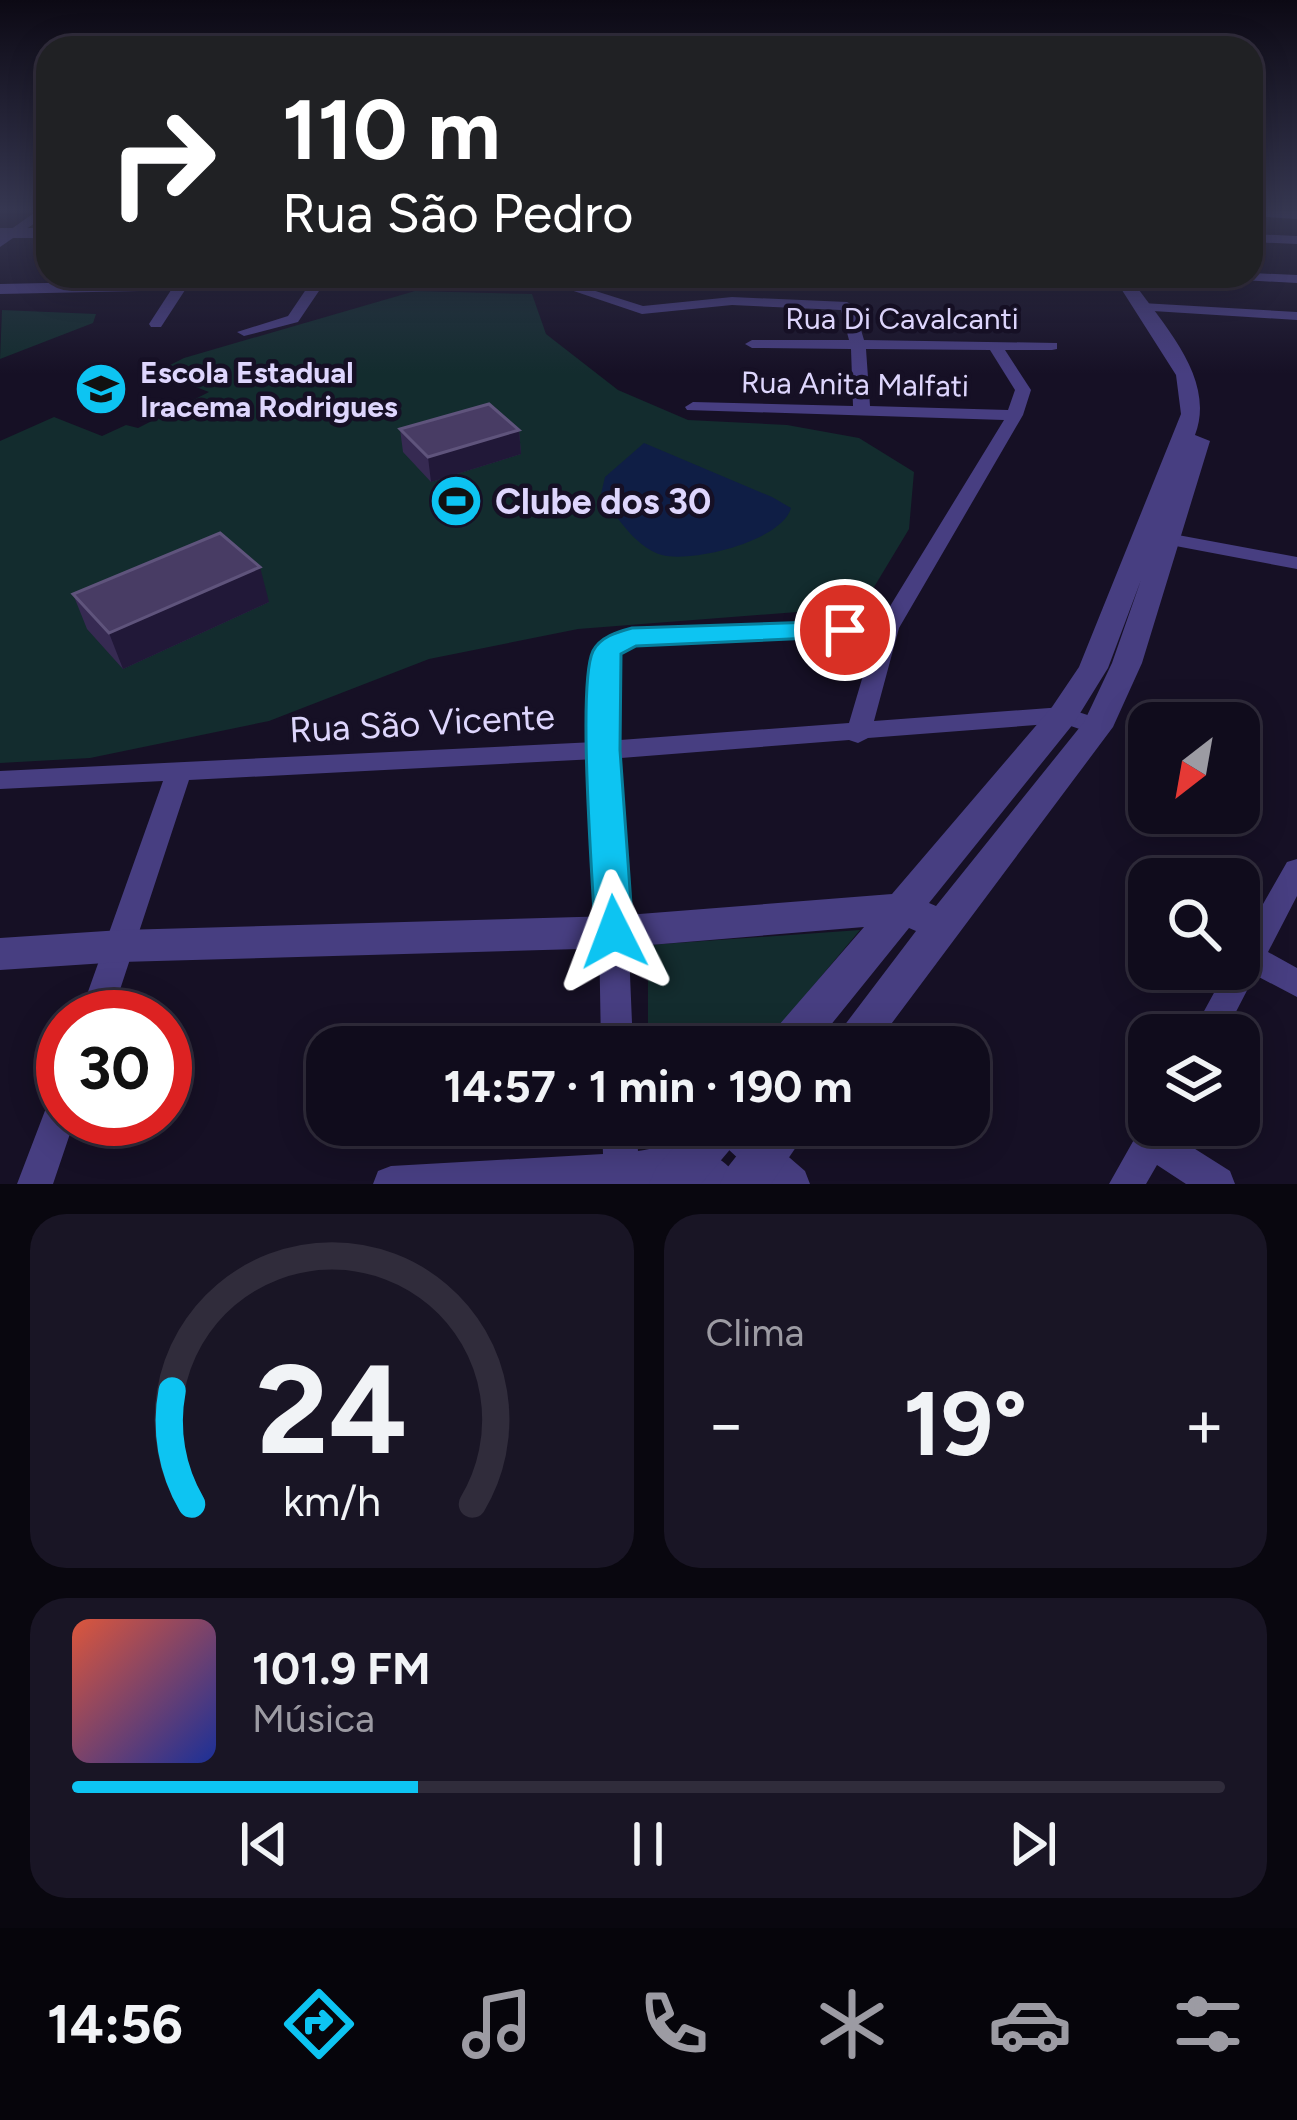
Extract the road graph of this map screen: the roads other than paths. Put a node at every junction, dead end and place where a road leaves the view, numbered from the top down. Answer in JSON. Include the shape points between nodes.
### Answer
{"nodes":[{"id":1,"x":1263,"y":277,"type":"edge"},
{"id":2,"x":1297,"y":278,"type":"edge"},
{"id":3,"x":90,"y":288,"type":"edge"},
{"id":4,"x":179,"y":288,"type":"edge"},
{"id":5,"x":314,"y":288,"type":"edge"},
{"id":6,"x":578,"y":288,"type":"edge"},
{"id":7,"x":1133,"y":288,"type":"edge"},
{"id":8,"x":1144,"y":288,"type":"edge"},
{"id":9,"x":0,"y":289,"type":"edge"},
{"id":10,"x":1152,"y":308,"type":"junction"},
{"id":11,"x":1279,"y":316,"type":"junction"},
{"id":12,"x":1297,"y":316,"type":"edge"},
{"id":13,"x":156,"y":325,"type":"dead end"},
{"id":14,"x":244,"y":332,"type":"dead end"},
{"id":15,"x":1297,"y":336,"type":"edge"},
{"id":16,"x":752,"y":344,"type":"dead end"},
{"id":17,"x":857,"y":345,"type":"junction"},
{"id":18,"x":995,"y":346,"type":"junction"},
{"id":19,"x":1052,"y":346,"type":"dead end"},
{"id":20,"x":693,"y":407,"type":"dead end"},
{"id":21,"x":862,"y":411,"type":"junction"},
{"id":22,"x":1016,"y":415,"type":"junction"},
{"id":23,"x":1157,"y":538,"type":"junction"},
{"id":24,"x":1297,"y":563,"type":"edge"},
{"id":25,"x":888,"y":628,"type":"junction"},
{"id":26,"x":1063,"y":715,"type":"junction"},
{"id":27,"x":1097,"y":728,"type":"junction"},
{"id":28,"x":858,"y":734,"type":"junction"},
{"id":29,"x":604,"y":750,"type":"junction"},
{"id":30,"x":179,"y":772,"type":"junction"},
{"id":31,"x":0,"y":780,"type":"edge"},
{"id":32,"x":1297,"y":870,"type":"edge"},
{"id":33,"x":904,"y":908,"type":"junction"},
{"id":34,"x":941,"y":926,"type":"junction"},
{"id":35,"x":614,"y":932,"type":"junction"},
{"id":36,"x":1260,"y":935,"type":"edge"},
{"id":37,"x":121,"y":946,"type":"junction"},
{"id":38,"x":0,"y":954,"type":"edge"},
{"id":39,"x":1260,"y":963,"type":"edge"},
{"id":40,"x":1297,"y":984,"type":"edge"},
{"id":41,"x":105,"y":990,"type":"edge"},
{"id":42,"x":616,"y":1026,"type":"edge"},
{"id":43,"x":805,"y":1026,"type":"edge"},
{"id":44,"x":865,"y":1026,"type":"edge"},
{"id":45,"x":49,"y":1146,"type":"edge"},
{"id":46,"x":620,"y":1146,"type":"edge"},
{"id":47,"x":712,"y":1146,"type":"edge"},
{"id":48,"x":1148,"y":1146,"type":"edge"},
{"id":49,"x":1172,"y":1146,"type":"edge"},
{"id":50,"x":621,"y":1171,"type":"junction"},
{"id":51,"x":696,"y":1176,"type":"edge"},
{"id":52,"x":35,"y":1184,"type":"edge"},
{"id":53,"x":391,"y":1184,"type":"edge"},
{"id":54,"x":1126,"y":1184,"type":"edge"},
{"id":55,"x":1217,"y":1184,"type":"edge"}],
"edges":[{"from":1,"to":2,"type":"street"},
{"from":3,"to":9,"type":"street"},
{"from":4,"to":13,"type":"street"},
{"from":5,"to":14,"type":"street","via":[[293,319]]},
{"from":6,"to":17,"type":"street","via":[[642,310],[750,295],[847,306]]},
{"from":7,"to":10,"type":"street"},
{"from":8,"to":10,"type":"street"},
{"from":10,"to":11,"type":"street"},
{"from":10,"to":23,"type":"street","via":[[1199,415]]},
{"from":11,"to":12,"type":"street"},
{"from":11,"to":15,"type":"street"},
{"from":16,"to":17,"type":"street","name":"Rua Di Cavalcanti"},
{"from":17,"to":18,"type":"street","name":"Rua Di Cavalcanti"},
{"from":17,"to":21,"type":"street"},
{"from":18,"to":19,"type":"street","name":"Rua Di Cavalcanti"},
{"from":18,"to":22,"type":"street","via":[[1023,391]]},
{"from":20,"to":21,"type":"street","name":"Rua Anita Malfati"},
{"from":21,"to":22,"type":"street","name":"Rua Anita Malfati"},
{"from":22,"to":25,"type":"street"},
{"from":23,"to":24,"type":"street"},
{"from":23,"to":26,"type":"street"},
{"from":23,"to":27,"type":"street","via":[[1127,663]]},
{"from":25,"to":28,"type":"street"},
{"from":25,"to":29,"type":"street","via":[[619,640],[604,657]]},
{"from":26,"to":27,"type":"street"},
{"from":26,"to":28,"type":"street","name":"Rua São Vicente"},
{"from":26,"to":33,"type":"street"},
{"from":27,"to":34,"type":"street"},
{"from":28,"to":29,"type":"street","name":"Rua São Vicente"},
{"from":29,"to":30,"type":"street","name":"Rua São Vicente"},
{"from":29,"to":35,"type":"street"},
{"from":30,"to":31,"type":"street","name":"Rua São Vicente"},
{"from":30,"to":37,"type":"street"},
{"from":32,"to":36,"type":"street"},
{"from":33,"to":34,"type":"street"},
{"from":33,"to":35,"type":"street"},
{"from":33,"to":43,"type":"street"},
{"from":34,"to":44,"type":"street"},
{"from":35,"to":37,"type":"street"},
{"from":35,"to":42,"type":"street"},
{"from":37,"to":38,"type":"street"},
{"from":37,"to":41,"type":"street"},
{"from":39,"to":40,"type":"street"},
{"from":45,"to":52,"type":"street"},
{"from":46,"to":50,"type":"street"},
{"from":47,"to":51,"type":"street"},
{"from":48,"to":54,"type":"street"},
{"from":49,"to":55,"type":"street"},
{"from":50,"to":51,"type":"street"},
{"from":50,"to":53,"type":"street"}]}
